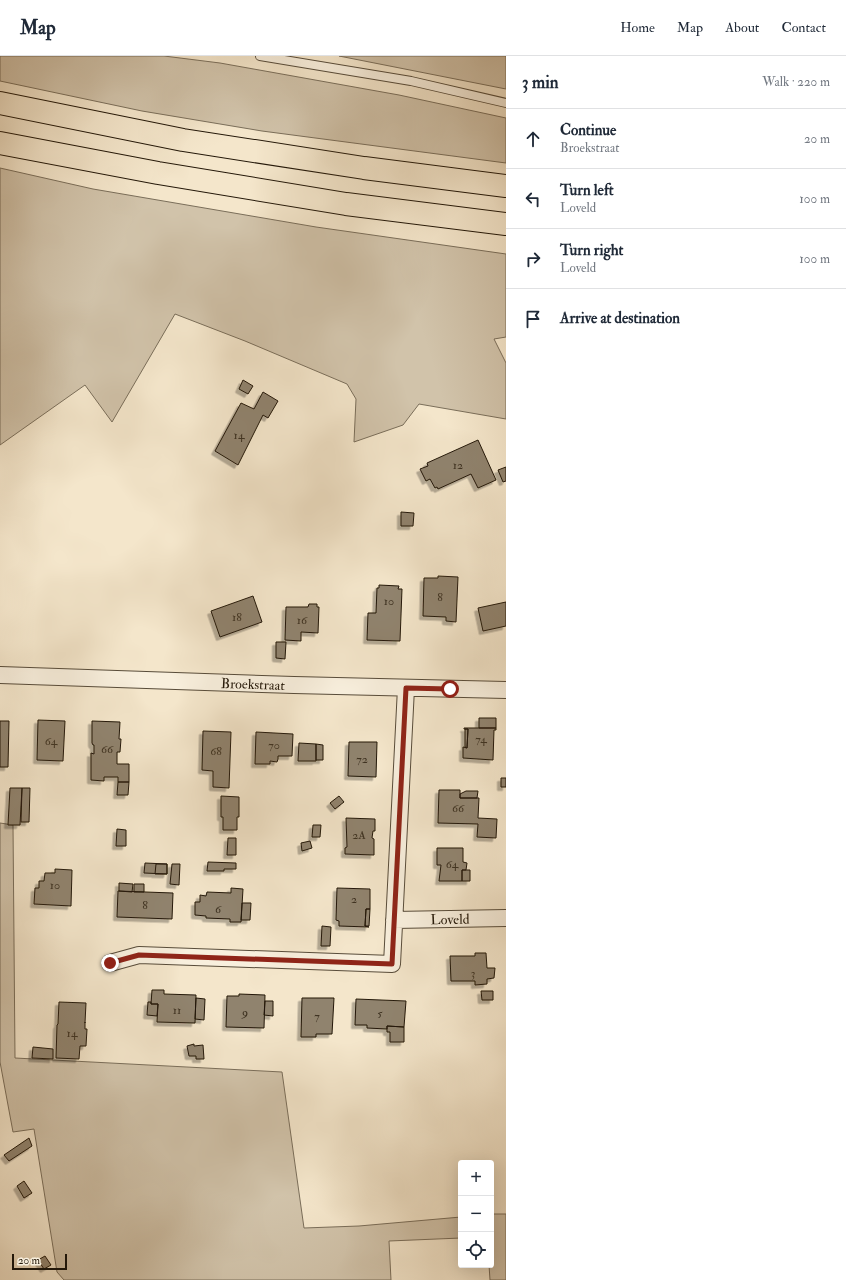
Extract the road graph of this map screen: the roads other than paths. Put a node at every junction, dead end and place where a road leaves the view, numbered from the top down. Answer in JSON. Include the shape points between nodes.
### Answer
{"nodes":[{"id":1,"x":260,"y":56,"type":"edge"},
{"id":2,"x":0,"y":103,"type":"edge"},
{"id":3,"x":506,"y":103,"type":"edge"},
{"id":4,"x":0,"y":143,"type":"edge"},
{"id":5,"x":506,"y":186,"type":"edge"},
{"id":6,"x":506,"y":224,"type":"edge"},
{"id":7,"x":0,"y":675,"type":"edge"},
{"id":8,"x":406,"y":688,"type":"junction"},
{"id":9,"x":506,"y":690,"type":"edge"},
{"id":10,"x":506,"y":918,"type":"edge"},
{"id":11,"x":394,"y":920,"type":"junction"},
{"id":12,"x":110,"y":963,"type":"dead end"}],
"edges":[{"from":1,"to":3,"type":"lane","via":[[411,81]]},
{"from":2,"to":5,"type":"highway","via":[[183,140],[364,168]]},
{"from":4,"to":6,"type":"highway","via":[[158,173],[338,202]]},
{"from":7,"to":8,"type":"street","name":"Broekstraat"},
{"from":8,"to":9,"type":"street","name":"Broekstraat"},
{"from":8,"to":11,"type":"street"},
{"from":10,"to":11,"type":"street","name":"Loveld"},
{"from":11,"to":12,"type":"street","via":[[392,964],[139,955]]}]}
